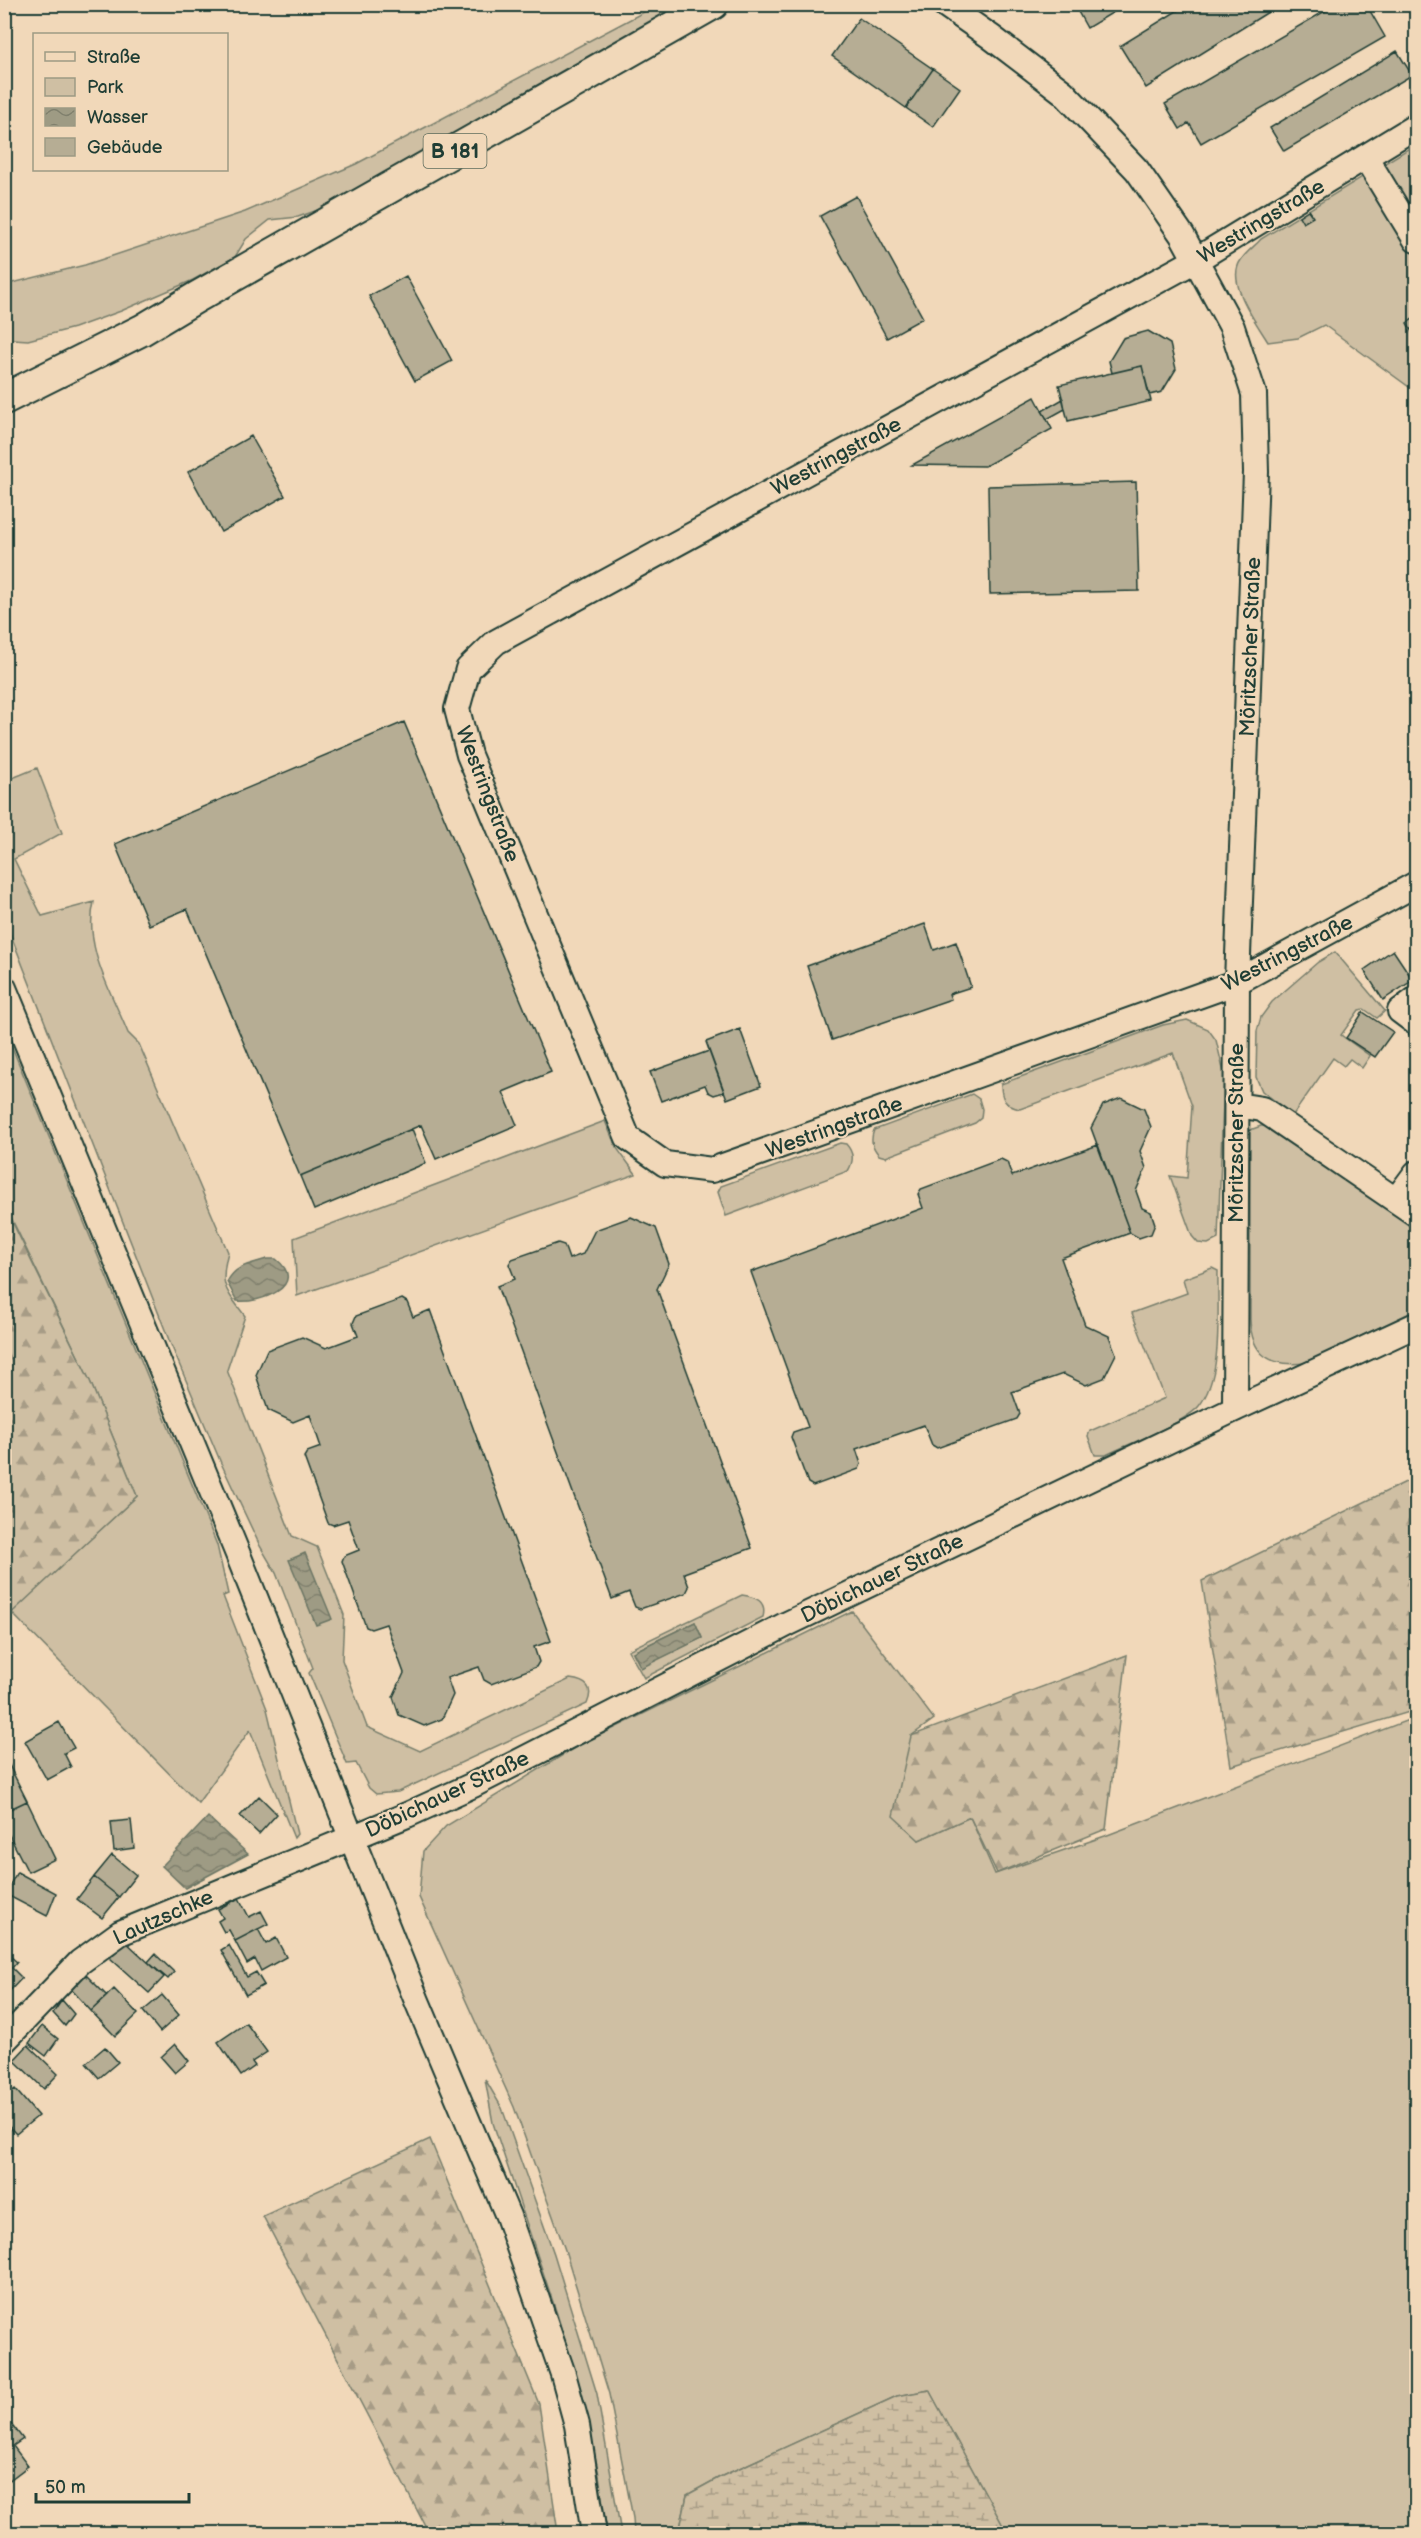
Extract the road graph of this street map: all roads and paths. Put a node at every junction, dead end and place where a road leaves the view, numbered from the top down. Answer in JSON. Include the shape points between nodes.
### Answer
{"nodes":[{"id":1,"x":713,"y":4,"type":"edge"},
{"id":2,"x":944,"y":4,"type":"edge"},
{"id":3,"x":1416,"y":126,"type":"edge"},
{"id":4,"x":1366,"y":158,"type":"junction"},
{"id":5,"x":1416,"y":240,"type":"edge"},
{"id":6,"x":1196,"y":260,"type":"junction"},
{"id":7,"x":197,"y":297,"type":"junction"},
{"id":8,"x":4,"y":380,"type":"edge"},
{"id":9,"x":4,"y":399,"type":"edge"},
{"id":10,"x":1416,"y":884,"type":"edge"},
{"id":11,"x":1237,"y":982,"type":"junction"},
{"id":12,"x":4,"y":988,"type":"edge"},
{"id":13,"x":1416,"y":999,"type":"edge"},
{"id":14,"x":1416,"y":1023,"type":"edge"},
{"id":15,"x":1237,"y":1105,"type":"junction"},
{"id":16,"x":1416,"y":1173,"type":"edge"},
{"id":17,"x":1396,"y":1200,"type":"junction"},
{"id":18,"x":1416,"y":1214,"type":"edge"},
{"id":19,"x":1416,"y":1325,"type":"edge"},
{"id":20,"x":1235,"y":1409,"type":"junction"},
{"id":21,"x":352,"y":1838,"type":"junction"},
{"id":22,"x":4,"y":2041,"type":"edge"},
{"id":23,"x":594,"y":2534,"type":"edge"}],
"edges":[{"from":1,"to":7,"type":"main road","number":"B 181"},
{"from":2,"to":6,"type":"street","name":"Möritzscher Straße","via":[[1063,92],[1102,130],[1137,170]]},
{"from":3,"to":4,"type":"street","name":"Westringstraße"},
{"from":4,"to":5,"type":"street"},
{"from":4,"to":6,"type":"street","name":"Westringstraße"},
{"from":6,"to":11,"type":"street","name":"Möritzscher Straße","via":[[1232,327],[1254,393],[1257,472]]},
{"from":6,"to":11,"type":"street","name":"Westringstraße","via":[[496,642],[468,669],[457,709],[469,755],[628,1138],[665,1164],[712,1170]]},
{"from":7,"to":8,"type":"main road","number":"B 181"},
{"from":7,"to":9,"type":"main road","number":"B 181","via":[[142,330]]},
{"from":10,"to":11,"type":"street","name":"Westringstraße"},
{"from":11,"to":15,"type":"street","name":"Möritzscher Straße"},
{"from":12,"to":21,"type":"street"},
{"from":13,"to":14,"type":"street","via":[[1400,1011]]},
{"from":15,"to":17,"type":"street","via":[[1262,1109]]},
{"from":15,"to":20,"type":"street","name":"Möritzscher Straße"},
{"from":16,"to":17,"type":"street"},
{"from":17,"to":18,"type":"street"},
{"from":19,"to":20,"type":"street","name":"Döbichauer Straße"},
{"from":20,"to":21,"type":"street","name":"Döbichauer Straße","via":[[787,1624],[473,1785]]},
{"from":21,"to":22,"type":"street","name":"Lautzschke","via":[[120,1933],[80,1962]]},
{"from":21,"to":23,"type":"street","via":[[508,2216],[542,2310],[577,2425]]}]}
